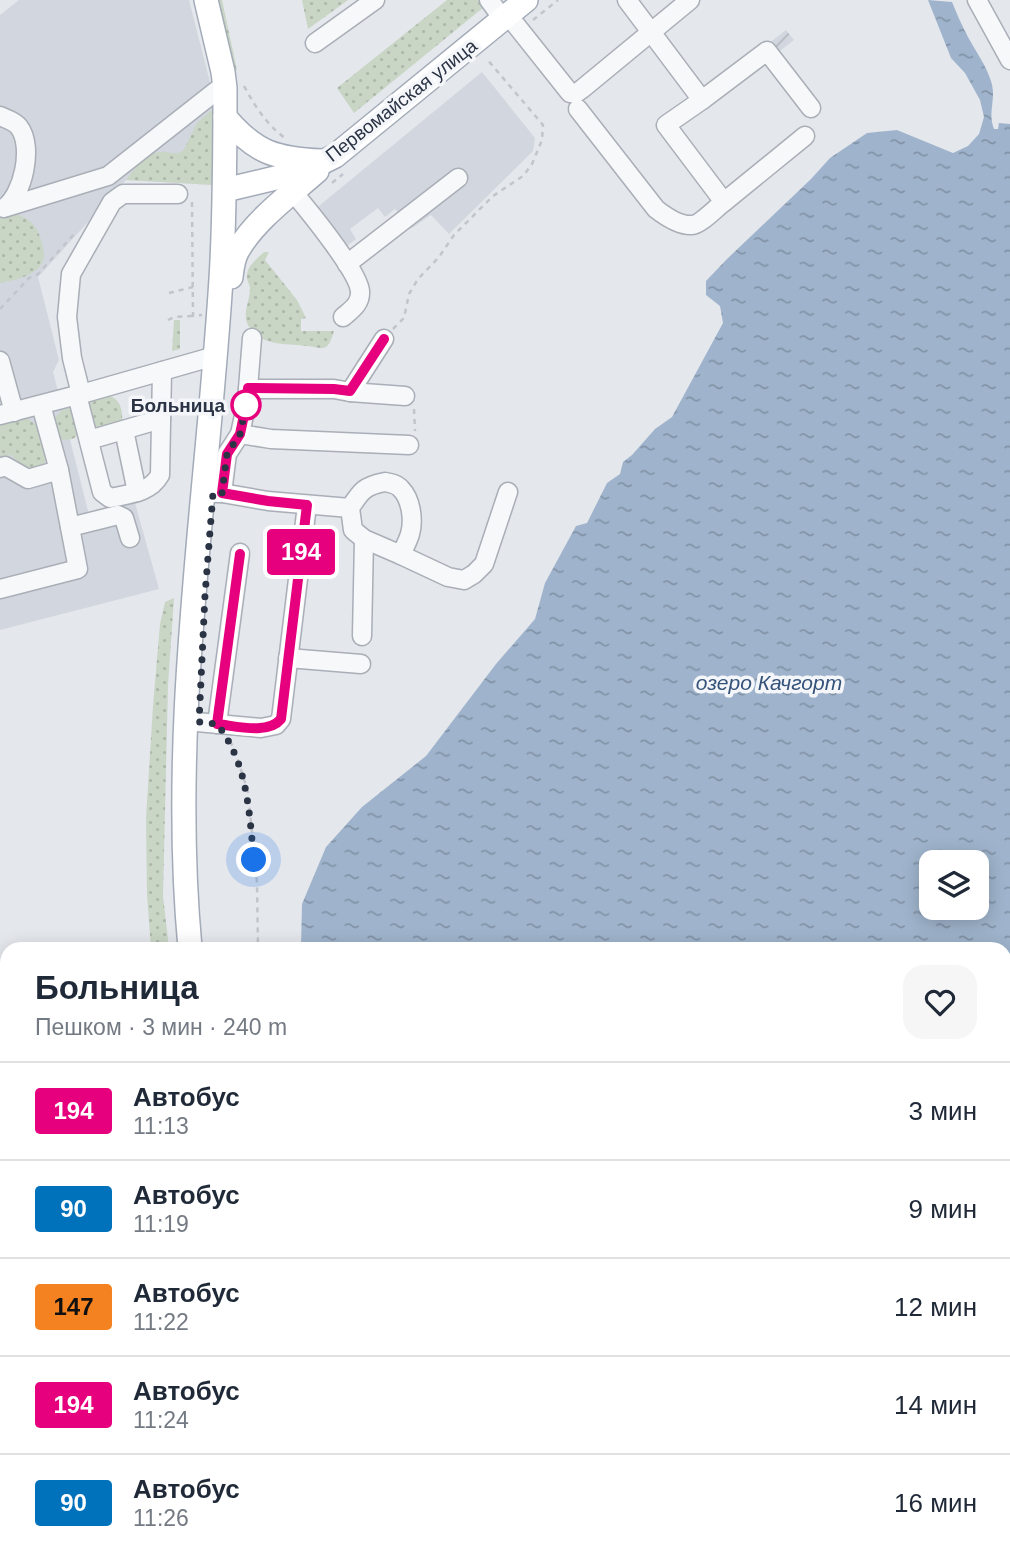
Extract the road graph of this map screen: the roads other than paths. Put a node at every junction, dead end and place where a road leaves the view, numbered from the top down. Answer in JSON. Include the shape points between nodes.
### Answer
{"nodes":[{"id":1,"x":206,"y":0,"type":"edge"},
{"id":2,"x":375,"y":0,"type":"edge"},
{"id":3,"x":489,"y":0,"type":"edge"},
{"id":4,"x":526,"y":0,"type":"edge"},
{"id":5,"x":627,"y":0,"type":"edge"},
{"id":6,"x":690,"y":0,"type":"edge"},
{"id":7,"x":978,"y":0,"type":"edge"},
{"id":8,"x":506,"y":17,"type":"junction"},
{"id":9,"x":652,"y":32,"type":"junction"},
{"id":10,"x":315,"y":43,"type":"dead end"},
{"id":11,"x":1010,"y":60,"type":"edge"},
{"id":12,"x":233,"y":84,"type":"junction"},
{"id":13,"x":702,"y":100,"type":"junction"},
{"id":14,"x":811,"y":108,"type":"dead end"},
{"id":15,"x":578,"y":109,"type":"dead end"},
{"id":16,"x":0,"y":116,"type":"edge"},
{"id":17,"x":225,"y":117,"type":"junction"},
{"id":18,"x":805,"y":136,"type":"dead end"},
{"id":19,"x":330,"y":159,"type":"junction"},
{"id":20,"x":458,"y":178,"type":"dead end"},
{"id":21,"x":293,"y":192,"type":"junction"},
{"id":22,"x":185,"y":194,"type":"road end"},
{"id":23,"x":225,"y":196,"type":"junction"},
{"id":24,"x":724,"y":202,"type":"junction"},
{"id":25,"x":3,"y":208,"type":"edge"},
{"id":26,"x":272,"y":211,"type":"junction"},
{"id":27,"x":348,"y":264,"type":"junction"},
{"id":28,"x":343,"y":317,"type":"dead end"},
{"id":29,"x":252,"y":338,"type":"dead end"},
{"id":30,"x":384,"y":339,"type":"road end"},
{"id":31,"x":215,"y":356,"type":"junction"},
{"id":32,"x":0,"y":361,"type":"edge"},
{"id":33,"x":162,"y":371,"type":"junction"},
{"id":34,"x":248,"y":388,"type":"junction"},
{"id":35,"x":350,"y":391,"type":"junction"},
{"id":36,"x":79,"y":395,"type":"junction"},
{"id":37,"x":405,"y":396,"type":"road end"},
{"id":38,"x":41,"y":405,"type":"junction"},
{"id":39,"x":7,"y":413,"type":"edge"},
{"id":40,"x":161,"y":419,"type":"junction"},
{"id":41,"x":124,"y":430,"type":"junction"},
{"id":42,"x":240,"y":434,"type":"junction"},
{"id":43,"x":89,"y":440,"type":"junction"},
{"id":44,"x":409,"y":445,"type":"road end"},
{"id":45,"x":0,"y":468,"type":"edge"},
{"id":46,"x":59,"y":470,"type":"junction"},
{"id":47,"x":137,"y":492,"type":"junction"},
{"id":48,"x":509,"y":492,"type":"dead end"},
{"id":49,"x":212,"y":493,"type":"junction"},
{"id":50,"x":307,"y":505,"type":"junction"},
{"id":51,"x":350,"y":508,"type":"junction"},
{"id":52,"x":70,"y":527,"type":"junction"},
{"id":53,"x":130,"y":538,"type":"dead end"},
{"id":54,"x":364,"y":539,"type":"junction"},
{"id":55,"x":240,"y":554,"type":"dead end"},
{"id":56,"x":401,"y":555,"type":"junction"},
{"id":57,"x":1,"y":588,"type":"edge"},
{"id":58,"x":362,"y":636,"type":"dead end"},
{"id":59,"x":289,"y":658,"type":"junction"},
{"id":60,"x":361,"y":664,"type":"dead end"},
{"id":61,"x":186,"y":721,"type":"junction"},
{"id":62,"x":217,"y":724,"type":"junction"},
{"id":63,"x":189,"y":942,"type":"edge"}],
"edges":[{"from":1,"to":12,"type":"main road","via":[[223,72]]},
{"from":2,"to":10,"type":"street"},
{"from":3,"to":8,"type":"street"},
{"from":4,"to":8,"type":"main road","name":"Первомайская улица"},
{"from":5,"to":9,"type":"street"},
{"from":6,"to":9,"type":"street"},
{"from":7,"to":11,"type":"street"},
{"from":8,"to":9,"type":"street","via":[[575,94]]},
{"from":8,"to":19,"type":"main road","name":"Первомайская улица"},
{"from":9,"to":13,"type":"street"},
{"from":12,"to":17,"type":"main road"},
{"from":12,"to":25,"type":"street","via":[[216,91],[108,176]]},
{"from":13,"to":14,"type":"street","via":[[767,51]]},
{"from":13,"to":24,"type":"street","via":[[666,125]]},
{"from":15,"to":24,"type":"street","via":[[656,209],[672,220],[698,223]]},
{"from":16,"to":25,"type":"street","via":[[18,124],[26,154],[17,194]]},
{"from":17,"to":19,"type":"main road","via":[[239,134],[264,151],[302,160]]},
{"from":17,"to":23,"type":"main road"},
{"from":18,"to":24,"type":"street"},
{"from":19,"to":21,"type":"main road"},
{"from":19,"to":23,"type":"main road","name":"Первомайская улица"},
{"from":20,"to":27,"type":"street"},
{"from":21,"to":26,"type":"main road"},
{"from":21,"to":27,"type":"street"},
{"from":22,"to":36,"type":"street","via":[[123,194],[112,202],[71,274],[66,317]]},
{"from":23,"to":26,"type":"main road","via":[[245,211]]},
{"from":23,"to":31,"type":"main road","via":[[215,271]]},
{"from":26,"to":31,"type":"main road","via":[[246,237],[233,261]]},
{"from":27,"to":28,"type":"street","via":[[360,293],[357,305]]},
{"from":29,"to":34,"type":"street"},
{"from":30,"to":35,"type":"street"},
{"from":31,"to":33,"type":"street"},
{"from":31,"to":49,"type":"main road"},
{"from":32,"to":39,"type":"street"},
{"from":33,"to":36,"type":"street"},
{"from":33,"to":40,"type":"street"},
{"from":34,"to":35,"type":"street"},
{"from":34,"to":42,"type":"street"},
{"from":35,"to":37,"type":"street"},
{"from":36,"to":38,"type":"street"},
{"from":36,"to":43,"type":"street"},
{"from":38,"to":39,"type":"street"},
{"from":38,"to":46,"type":"street"},
{"from":40,"to":41,"type":"street"},
{"from":40,"to":47,"type":"street","via":[[160,475],[155,484]]},
{"from":41,"to":43,"type":"street"},
{"from":41,"to":47,"type":"street"},
{"from":42,"to":44,"type":"street"},
{"from":42,"to":49,"type":"street"},
{"from":43,"to":47,"type":"street","via":[[103,492],[110,498]]},
{"from":45,"to":46,"type":"street","via":[[5,466],[28,479]]},
{"from":46,"to":52,"type":"street"},
{"from":48,"to":56,"type":"street","via":[[484,564],[464,580]]},
{"from":49,"to":50,"type":"street"},
{"from":49,"to":61,"type":"main road","via":[[194,576]]},
{"from":50,"to":51,"type":"street"},
{"from":50,"to":59,"type":"street"},
{"from":51,"to":54,"type":"street","via":[[353,530]]},
{"from":51,"to":56,"type":"street","via":[[362,490],[372,485],[385,482],[401,489],[412,516],[411,533]]},
{"from":52,"to":53,"type":"street","via":[[118,515],[124,518]]},
{"from":52,"to":57,"type":"street","via":[[78,569]]},
{"from":54,"to":56,"type":"street"},
{"from":54,"to":58,"type":"street"},
{"from":55,"to":62,"type":"street"},
{"from":59,"to":60,"type":"street"},
{"from":59,"to":62,"type":"street","via":[[281,719],[276,725]]},
{"from":61,"to":62,"type":"street"},
{"from":61,"to":63,"type":"main road","via":[[184,841]]}]}
